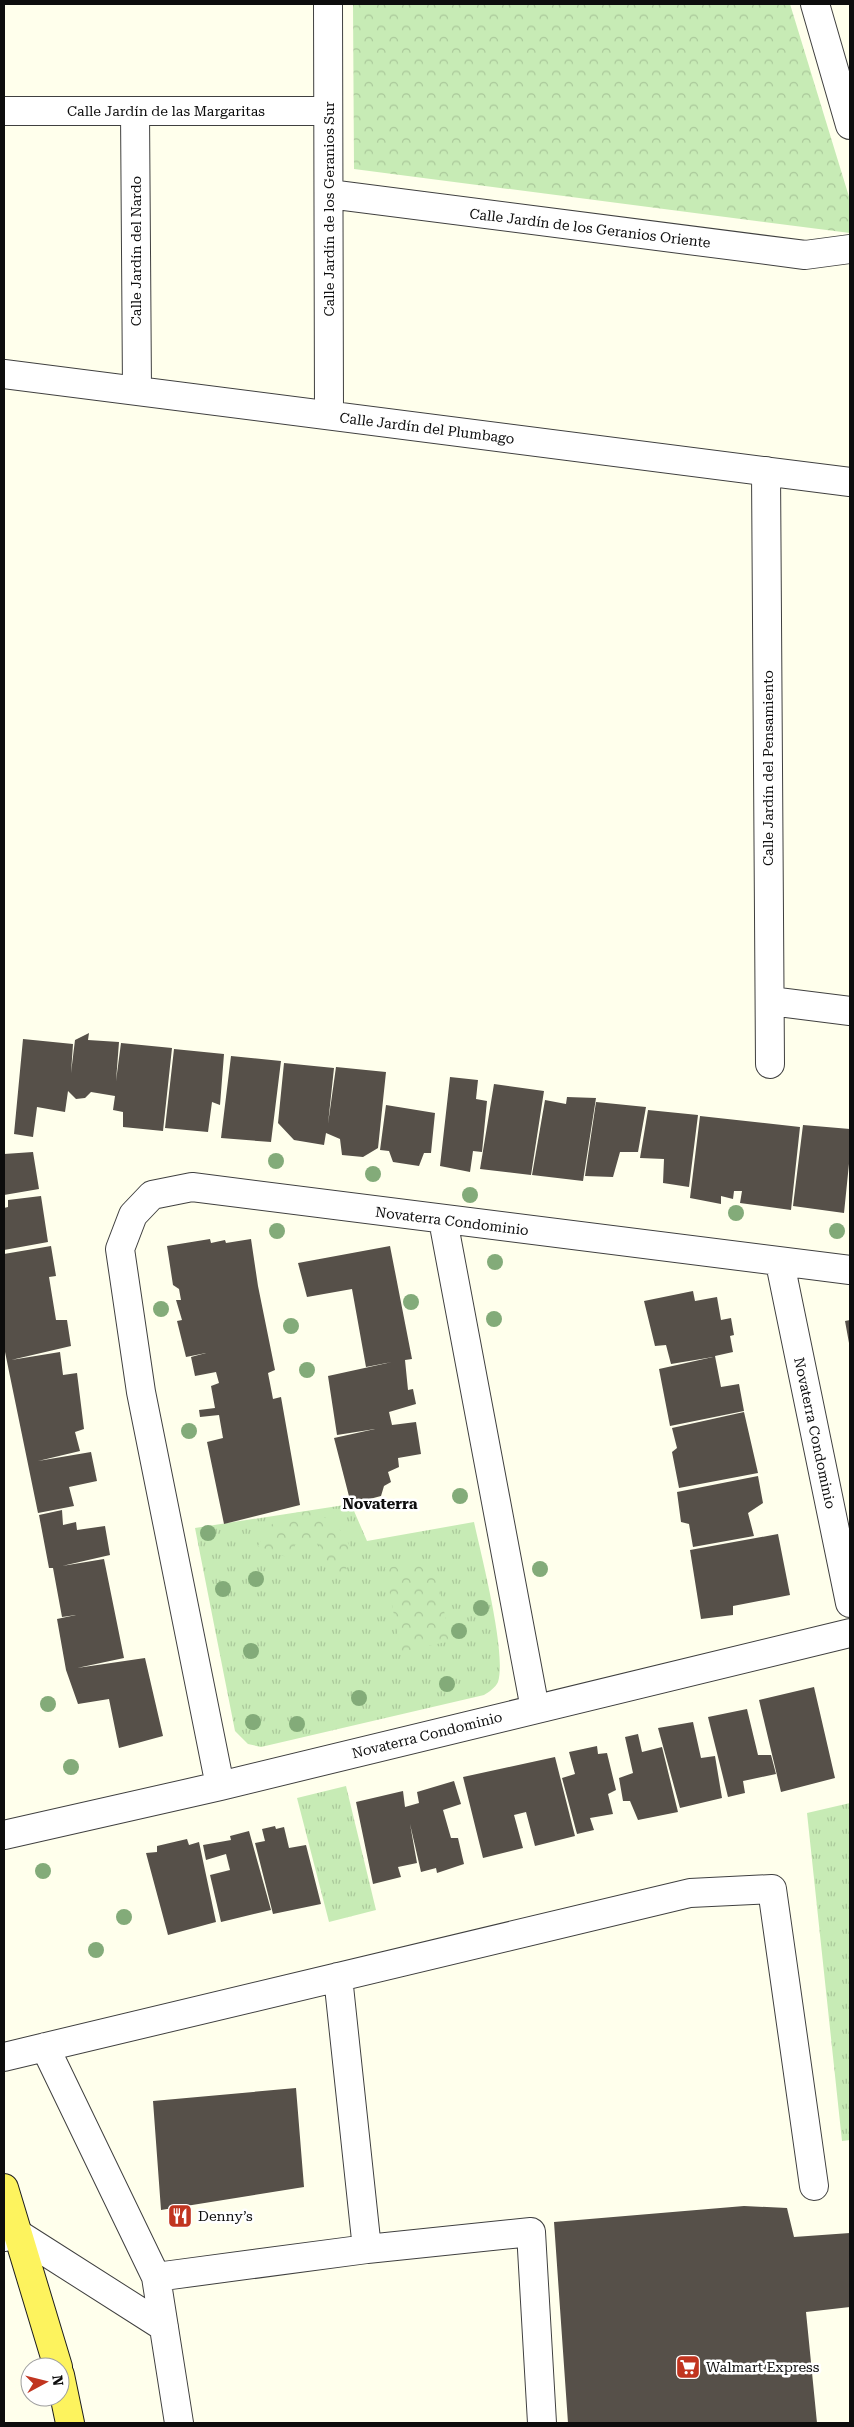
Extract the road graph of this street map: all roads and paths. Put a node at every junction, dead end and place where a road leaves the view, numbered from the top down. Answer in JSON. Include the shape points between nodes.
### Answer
{"nodes":[{"id":1,"x":328,"y":4,"type":"edge"},
{"id":2,"x":820,"y":5,"type":"edge"},
{"id":3,"x":843,"y":78,"type":"edge"},
{"id":4,"x":4,"y":111,"type":"edge"},
{"id":5,"x":135,"y":111,"type":"junction"},
{"id":6,"x":328,"y":111,"type":"junction"},
{"id":7,"x":850,"y":125,"type":"edge"},
{"id":8,"x":329,"y":194,"type":"junction"},
{"id":9,"x":850,"y":249,"type":"edge"},
{"id":10,"x":4,"y":374,"type":"edge"},
{"id":11,"x":137,"y":390,"type":"junction"},
{"id":12,"x":330,"y":415,"type":"junction"},
{"id":13,"x":766,"y":471,"type":"junction"},
{"id":14,"x":850,"y":482,"type":"edge"},
{"id":15,"x":770,"y":1001,"type":"junction"},
{"id":16,"x":850,"y":1011,"type":"edge"},
{"id":17,"x":770,"y":1064,"type":"dead end"},
{"id":18,"x":443,"y":1220,"type":"junction"},
{"id":19,"x":780,"y":1263,"type":"junction"},
{"id":20,"x":850,"y":1270,"type":"edge"},
{"id":21,"x":850,"y":1604,"type":"edge"},
{"id":22,"x":850,"y":1633,"type":"edge"},
{"id":23,"x":535,"y":1709,"type":"junction"},
{"id":24,"x":220,"y":1786,"type":"junction"},
{"id":25,"x":4,"y":1835,"type":"edge"},
{"id":26,"x":338,"y":1977,"type":"junction"},
{"id":27,"x":46,"y":2047,"type":"junction"},
{"id":28,"x":4,"y":2057,"type":"edge"},
{"id":29,"x":814,"y":2186,"type":"dead end"},
{"id":30,"x":4,"y":2188,"type":"edge"},
{"id":31,"x":11,"y":2236,"type":"edge"},
{"id":32,"x":367,"y":2249,"type":"junction"},
{"id":33,"x":156,"y":2277,"type":"junction"},
{"id":34,"x":164,"y":2327,"type":"junction"},
{"id":35,"x":54,"y":2357,"type":"edge"},
{"id":36,"x":67,"y":2407,"type":"edge"},
{"id":37,"x":70,"y":2423,"type":"edge"},
{"id":38,"x":179,"y":2423,"type":"edge"},
{"id":39,"x":542,"y":2423,"type":"edge"}],
"edges":[{"from":1,"to":6,"type":"street","name":"Calle Jardín de los Geranios Sur"},
{"from":2,"to":3,"type":"street"},
{"from":3,"to":7,"type":"street"},
{"from":4,"to":5,"type":"street","name":"Calle Jardín de las Margaritas"},
{"from":5,"to":6,"type":"street","name":"Calle Jardín de las Margaritas"},
{"from":5,"to":11,"type":"street","name":"Calle Jardín del Nardo"},
{"from":6,"to":8,"type":"street","name":"Calle Jardín de los Geranios Sur"},
{"from":8,"to":9,"type":"street","name":"Calle Jardín de los Geranios Oriente","via":[[805,255]]},
{"from":8,"to":12,"type":"street","name":"Calle Jardín de los Geranios Sur"},
{"from":10,"to":11,"type":"street","name":"Calle Jardín del Plumbago"},
{"from":11,"to":12,"type":"street","name":"Calle Jardín del Plumbago"},
{"from":12,"to":13,"type":"street","name":"Calle Jardín del Plumbago"},
{"from":13,"to":14,"type":"street","name":"Calle Jardín del Plumbago"},
{"from":13,"to":15,"type":"street","name":"Calle Jardín del Pensamiento"},
{"from":15,"to":16,"type":"street"},
{"from":15,"to":17,"type":"street","name":"Calle Jardín del Pensamiento"},
{"from":18,"to":19,"type":"street","name":"Novaterra Condominio"},
{"from":18,"to":23,"type":"street"},
{"from":18,"to":24,"type":"street","name":"Novaterra Condominio","via":[[192,1187],[152,1195],[133,1215],[120,1249],[141,1392]]},
{"from":19,"to":20,"type":"street","name":"Novaterra Condominio"},
{"from":19,"to":21,"type":"street","name":"Novaterra Condominio"},
{"from":22,"to":23,"type":"street","name":"Novaterra Condominio"},
{"from":23,"to":24,"type":"street","name":"Novaterra Condominio"},
{"from":24,"to":25,"type":"street","name":"Novaterra Condominio"},
{"from":26,"to":27,"type":"street"},
{"from":26,"to":29,"type":"street","via":[[690,1893],[772,1889]]},
{"from":26,"to":32,"type":"street"},
{"from":27,"to":28,"type":"street"},
{"from":27,"to":33,"type":"street"},
{"from":30,"to":31,"type":"main road"},
{"from":31,"to":34,"type":"street"},
{"from":31,"to":35,"type":"main road"},
{"from":32,"to":33,"type":"street"},
{"from":32,"to":39,"type":"street","via":[[531,2232]]},
{"from":33,"to":34,"type":"street"},
{"from":34,"to":38,"type":"street"},
{"from":36,"to":37,"type":"main road"}]}
